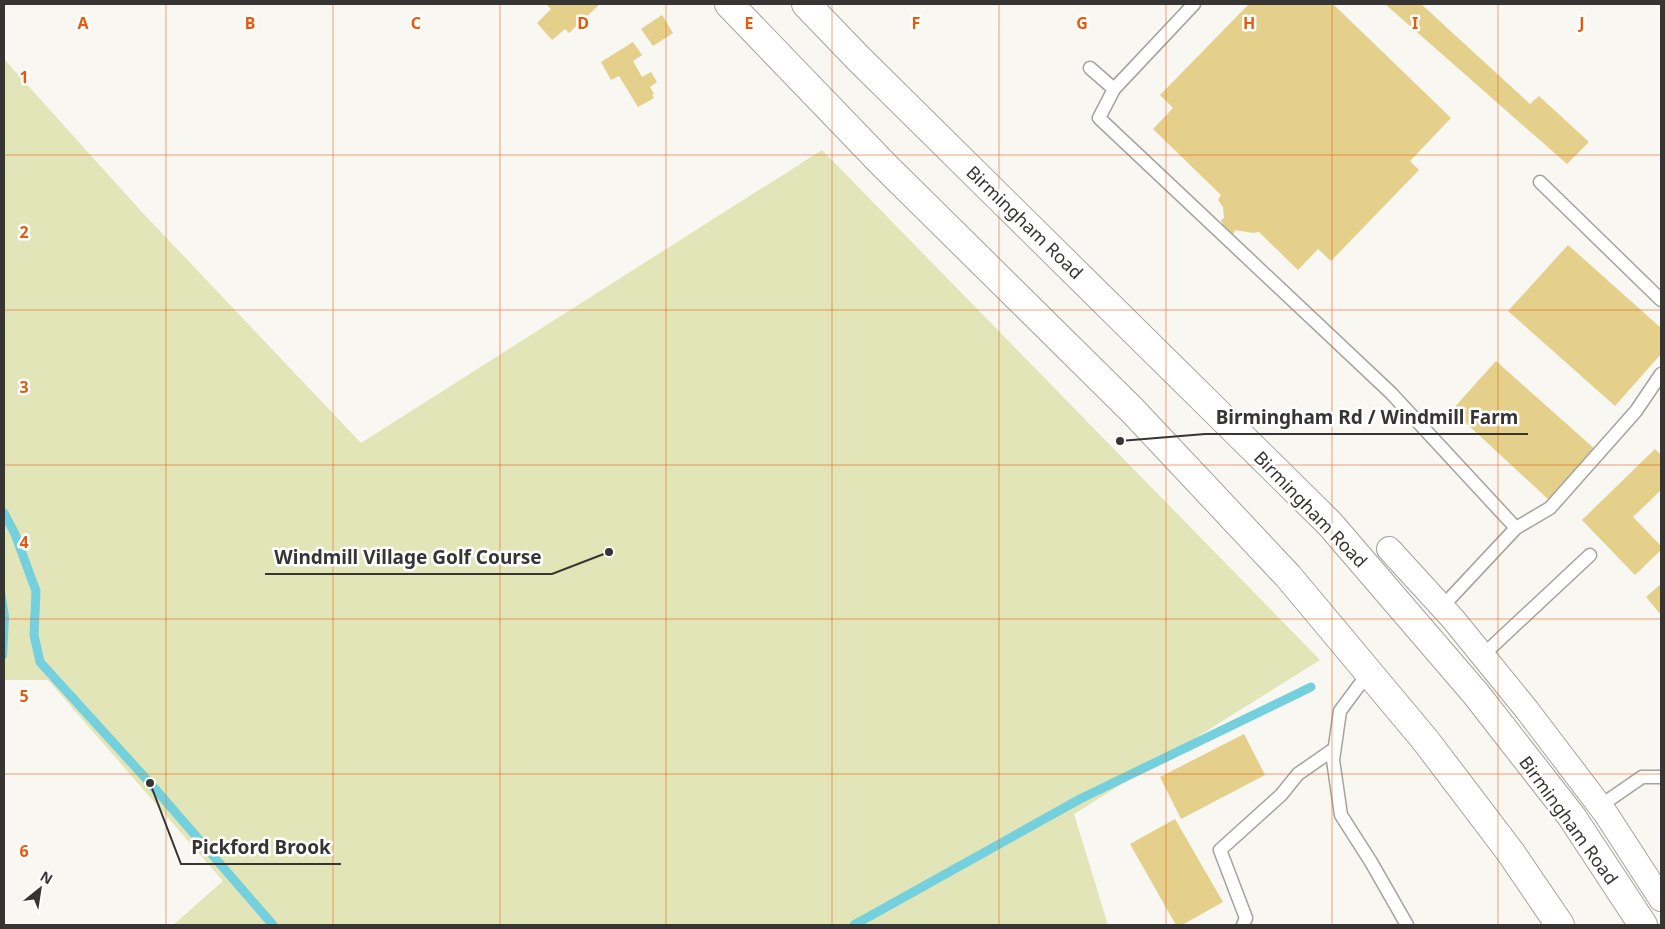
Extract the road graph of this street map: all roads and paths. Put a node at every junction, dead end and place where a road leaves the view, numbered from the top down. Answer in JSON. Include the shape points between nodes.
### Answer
{"nodes":[{"id":1,"x":729,"y":4,"type":"edge"},
{"id":2,"x":806,"y":4,"type":"edge"},
{"id":3,"x":1194,"y":4,"type":"edge"},
{"id":4,"x":1090,"y":68,"type":"dead end"},
{"id":5,"x":1114,"y":89,"type":"junction"},
{"id":6,"x":1540,"y":182,"type":"dead end"},
{"id":7,"x":1661,"y":300,"type":"edge"},
{"id":8,"x":1661,"y":374,"type":"edge"},
{"id":9,"x":1516,"y":528,"type":"junction"},
{"id":10,"x":1389,"y":549,"type":"dead end"},
{"id":11,"x":1590,"y":555,"type":"dead end"},
{"id":12,"x":1442,"y":607,"type":"junction"},
{"id":13,"x":1483,"y":656,"type":"junction"},
{"id":14,"x":1369,"y":672,"type":"junction"},
{"id":15,"x":1334,"y":749,"type":"junction"},
{"id":16,"x":1661,"y":777,"type":"edge"},
{"id":17,"x":1600,"y":806,"type":"junction"},
{"id":18,"x":1661,"y":899,"type":"edge"},
{"id":19,"x":1243,"y":925,"type":"edge"},
{"id":20,"x":1407,"y":925,"type":"edge"},
{"id":21,"x":1560,"y":925,"type":"edge"},
{"id":22,"x":1643,"y":925,"type":"edge"}],
"edges":[{"from":1,"to":14,"type":"highway","via":[[884,165],[1132,410],[1288,576]]},
{"from":2,"to":22,"type":"highway","name":"Birmingham Road","via":[[1330,524],[1476,694],[1566,809]]},
{"from":3,"to":5,"type":"lane"},
{"from":4,"to":5,"type":"lane"},
{"from":5,"to":9,"type":"lane","via":[[1099,118],[1390,393]]},
{"from":6,"to":7,"type":"lane"},
{"from":8,"to":9,"type":"lane","via":[[1636,411],[1550,508]]},
{"from":9,"to":12,"type":"lane"},
{"from":10,"to":12,"type":"street","name":"Birmingham Road"},
{"from":11,"to":13,"type":"lane"},
{"from":12,"to":13,"type":"street","name":"Birmingham Road"},
{"from":13,"to":17,"type":"street","name":"Birmingham Road"},
{"from":14,"to":15,"type":"lane","via":[[1340,711]]},
{"from":14,"to":21,"type":"highway","via":[[1512,853]]},
{"from":15,"to":19,"type":"lane","via":[[1298,774],[1220,850],[1246,918]]},
{"from":15,"to":20,"type":"lane","via":[[1341,815]]},
{"from":16,"to":17,"type":"lane","via":[[1642,777]]},
{"from":17,"to":18,"type":"street","name":"Birmingham Road"}]}
